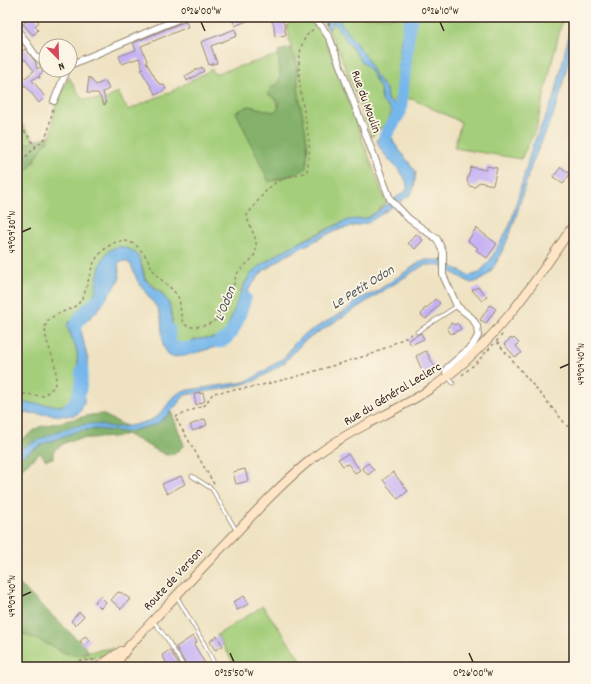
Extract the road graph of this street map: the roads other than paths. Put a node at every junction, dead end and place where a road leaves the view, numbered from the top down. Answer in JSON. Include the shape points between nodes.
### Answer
{"nodes":[{"id":1,"x":183,"y":17,"type":"edge"},
{"id":2,"x":312,"y":17,"type":"edge"},
{"id":3,"x":17,"y":29,"type":"edge"},
{"id":4,"x":38,"y":58,"type":"edge"},
{"id":5,"x":78,"y":62,"type":"edge"},
{"id":6,"x":64,"y":78,"type":"edge"},
{"id":7,"x":54,"y":101,"type":"road end"},
{"id":8,"x":574,"y":224,"type":"edge"},
{"id":9,"x":457,"y":306,"type":"junction"},
{"id":10,"x":417,"y":332,"type":"road end"},
{"id":11,"x":450,"y":380,"type":"junction"},
{"id":12,"x":192,"y":476,"type":"dead end"},
{"id":13,"x":237,"y":531,"type":"junction"},
{"id":14,"x":176,"y":596,"type":"junction"},
{"id":15,"x":153,"y":621,"type":"junction"},
{"id":16,"x":129,"y":646,"type":"junction"},
{"id":17,"x":98,"y":663,"type":"edge"},
{"id":18,"x":114,"y":667,"type":"edge"},
{"id":19,"x":184,"y":667,"type":"edge"},
{"id":20,"x":216,"y":667,"type":"edge"}],
"edges":[{"from":1,"to":5,"type":"street"},
{"from":2,"to":9,"type":"street","name":"Rue du Moulin","via":[[322,26],[330,39],[390,199],[399,210],[437,239],[441,245],[443,275]]},
{"from":3,"to":4,"type":"street"},
{"from":6,"to":7,"type":"street"},
{"from":8,"to":11,"type":"main road","name":"Rue du Général Leclerc","via":[[492,336]]},
{"from":9,"to":10,"type":"lane"},
{"from":9,"to":11,"type":"street","via":[[472,318],[477,326],[478,336],[472,346],[447,368]]},
{"from":11,"to":13,"type":"main road","name":"Rue du Général Leclerc","via":[[330,450],[285,481]]},
{"from":12,"to":13,"type":"lane","via":[[212,489]]},
{"from":13,"to":14,"type":"main road","name":"Route de Verson"},
{"from":14,"to":15,"type":"main road","name":"Route de Verson"},
{"from":14,"to":20,"type":"lane"},
{"from":15,"to":16,"type":"main road","name":"Route de Verson"},
{"from":15,"to":19,"type":"lane","via":[[168,639]]},
{"from":16,"to":17,"type":"main road","name":"Route de Verson"},
{"from":16,"to":18,"type":"main road","name":"Route de Verson"}]}
